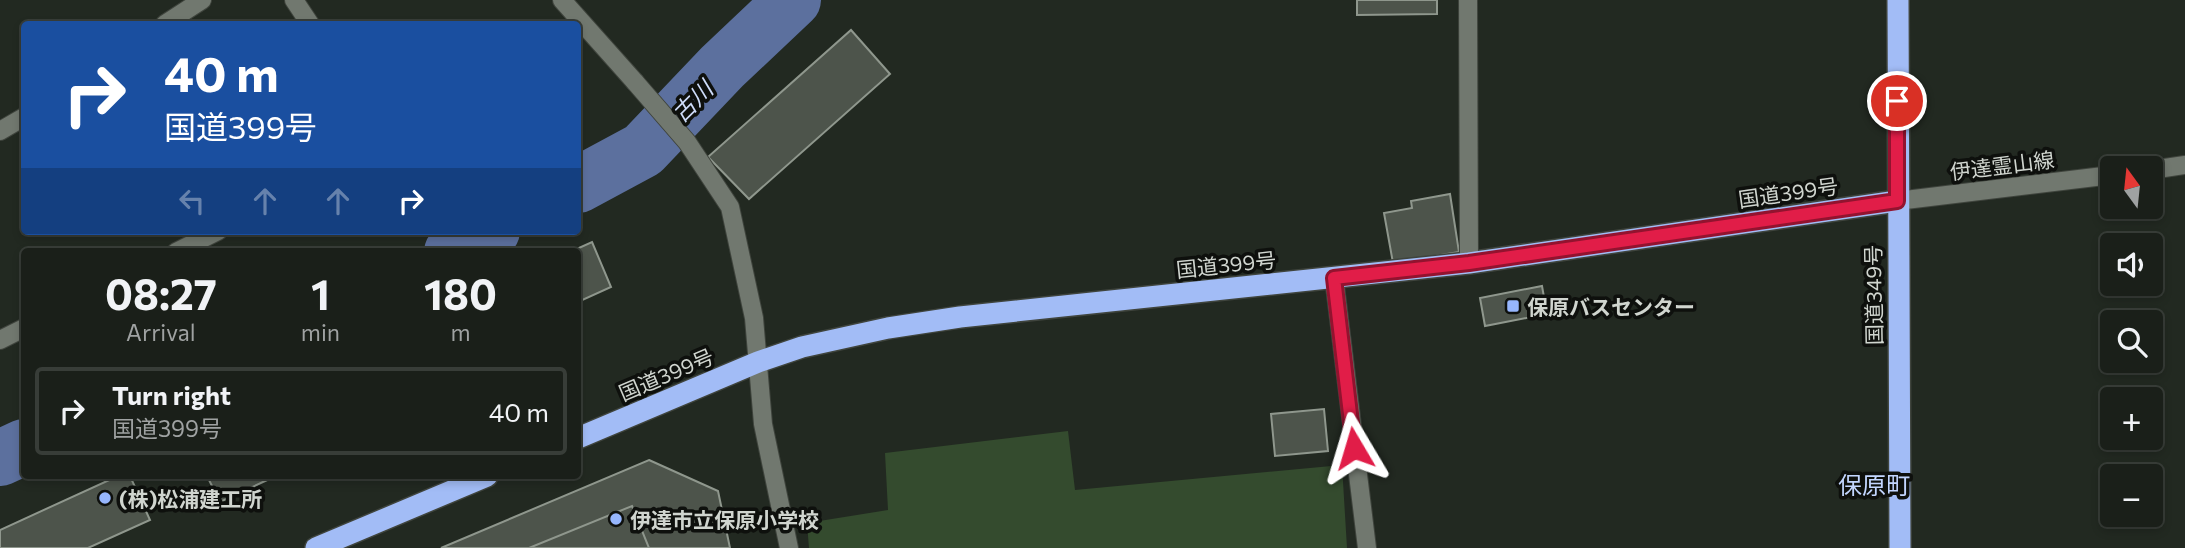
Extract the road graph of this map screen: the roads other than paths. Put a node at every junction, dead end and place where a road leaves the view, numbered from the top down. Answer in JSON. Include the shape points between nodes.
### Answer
{"nodes":[{"id":1,"x":202,"y":0,"type":"edge"},
{"id":2,"x":294,"y":0,"type":"edge"},
{"id":3,"x":562,"y":0,"type":"edge"},
{"id":4,"x":1468,"y":0,"type":"edge"},
{"id":5,"x":1898,"y":0,"type":"edge"},
{"id":6,"x":170,"y":21,"type":"edge"},
{"id":7,"x":308,"y":21,"type":"edge"},
{"id":8,"x":581,"y":21,"type":"edge"},
{"id":9,"x":581,"y":21,"type":"edge"},
{"id":10,"x":21,"y":119,"type":"edge"},
{"id":11,"x":0,"y":131,"type":"edge"},
{"id":12,"x":2185,"y":165,"type":"edge"},
{"id":13,"x":2163,"y":168,"type":"edge"},
{"id":14,"x":2100,"y":176,"type":"edge"},
{"id":15,"x":1897,"y":201,"type":"junction"},
{"id":16,"x":210,"y":235,"type":"edge"},
{"id":17,"x":184,"y":248,"type":"edge"},
{"id":18,"x":1469,"y":263,"type":"junction"},
{"id":19,"x":1334,"y":278,"type":"junction"},
{"id":20,"x":21,"y":330,"type":"edge"},
{"id":21,"x":0,"y":340,"type":"edge"},
{"id":22,"x":758,"y":362,"type":"junction"},
{"id":23,"x":581,"y":437,"type":"edge"},
{"id":24,"x":480,"y":479,"type":"edge"},
{"id":25,"x":316,"y":548,"type":"edge"},
{"id":26,"x":789,"y":548,"type":"edge"},
{"id":27,"x":1367,"y":548,"type":"edge"},
{"id":28,"x":1900,"y":548,"type":"edge"}],
"edges":[{"from":1,"to":6,"type":"street"},
{"from":2,"to":7,"type":"street"},
{"from":3,"to":8,"type":"street"},
{"from":4,"to":18,"type":"street"},
{"from":5,"to":15,"type":"highway","name":"国道349号"},
{"from":9,"to":22,"type":"street","via":[[687,142],[730,208],[754,317]]},
{"from":10,"to":11,"type":"street"},
{"from":12,"to":13,"type":"street"},
{"from":14,"to":15,"type":"street","name":"伊達霊山線"},
{"from":15,"to":18,"type":"highway","name":"国道399号"},
{"from":15,"to":28,"type":"highway","name":"国道349号"},
{"from":16,"to":17,"type":"street"},
{"from":18,"to":19,"type":"highway","name":"国道399号"},
{"from":19,"to":22,"type":"highway","name":"国道399号","via":[[912,324],[802,347]]},
{"from":19,"to":27,"type":"street"},
{"from":20,"to":21,"type":"street"},
{"from":22,"to":23,"type":"highway","name":"国道399号"},
{"from":22,"to":26,"type":"street","via":[[762,424]]},
{"from":24,"to":25,"type":"highway"}]}
